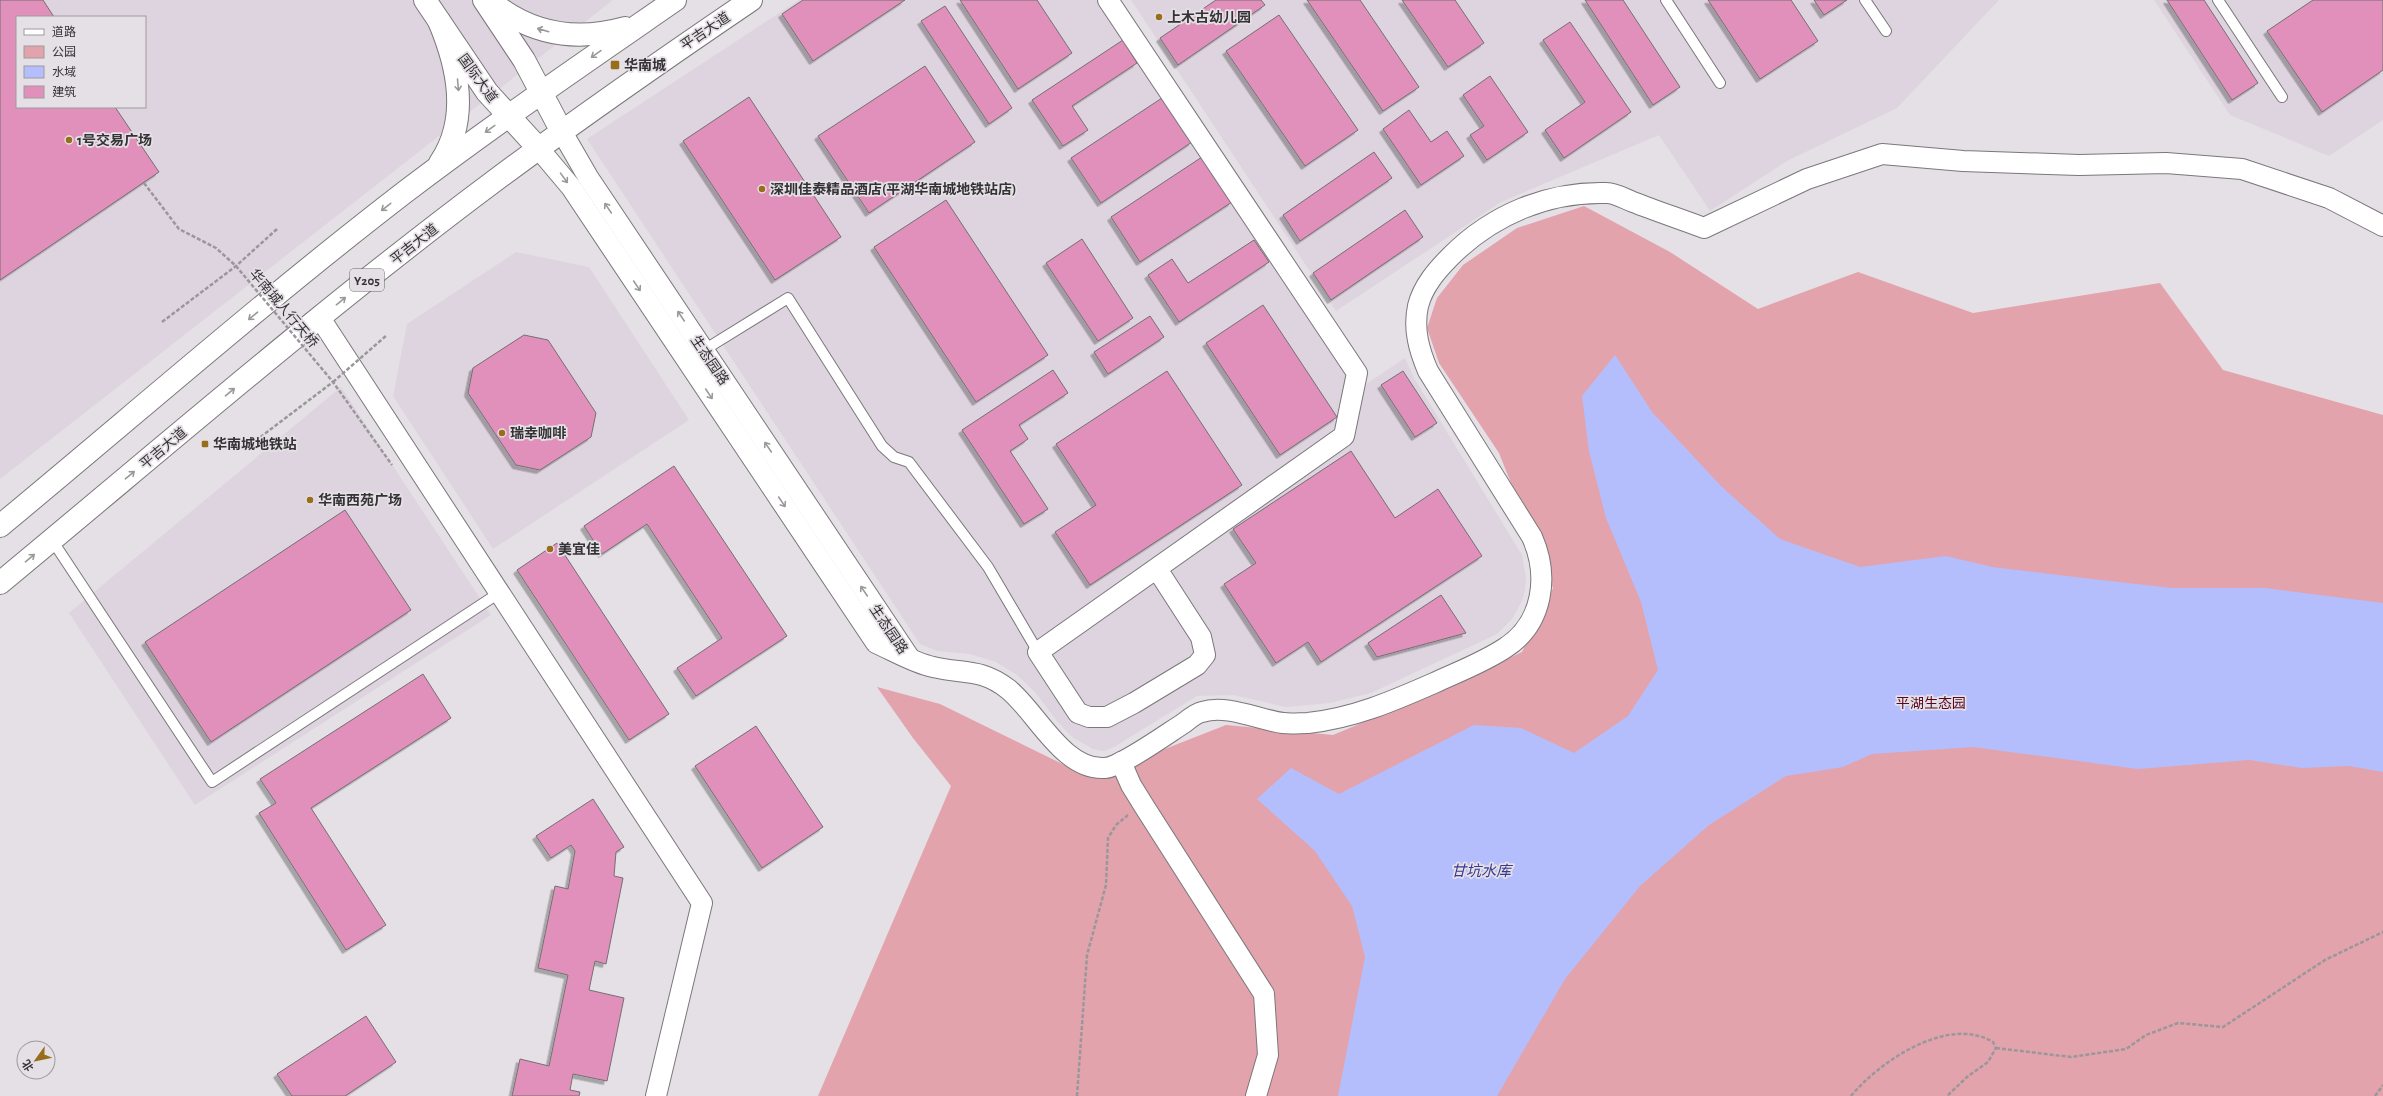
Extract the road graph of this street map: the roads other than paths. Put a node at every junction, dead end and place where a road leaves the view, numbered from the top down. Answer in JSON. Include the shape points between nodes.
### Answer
{"nodes":[{"id":1,"x":425,"y":0,"type":"edge"},
{"id":2,"x":484,"y":0,"type":"edge"},
{"id":3,"x":489,"y":0,"type":"edge"},
{"id":4,"x":675,"y":0,"type":"edge"},
{"id":5,"x":751,"y":0,"type":"edge"},
{"id":6,"x":1108,"y":0,"type":"edge"},
{"id":7,"x":1666,"y":0,"type":"edge"},
{"id":8,"x":1865,"y":0,"type":"edge"},
{"id":9,"x":2218,"y":0,"type":"edge"},
{"id":10,"x":648,"y":18,"type":"junction"},
{"id":11,"x":439,"y":21,"type":"junction"},
{"id":12,"x":1886,"y":31,"type":"dead end"},
{"id":13,"x":1720,"y":83,"type":"dead end"},
{"id":14,"x":541,"y":93,"type":"junction"},
{"id":15,"x":2282,"y":97,"type":"dead end"},
{"id":16,"x":509,"y":116,"type":"junction"},
{"id":17,"x":562,"y":132,"type":"junction"},
{"id":18,"x":539,"y":149,"type":"junction"},
{"id":19,"x":437,"y":168,"type":"junction"},
{"id":20,"x":2383,"y":226,"type":"edge"},
{"id":21,"x":320,"y":318,"type":"junction"},
{"id":22,"x":704,"y":350,"type":"junction"},
{"id":23,"x":0,"y":526,"type":"edge"},
{"id":24,"x":52,"y":540,"type":"junction"},
{"id":25,"x":1157,"y":569,"type":"junction"},
{"id":26,"x":0,"y":583,"type":"edge"},
{"id":27,"x":500,"y":593,"type":"junction"},
{"id":28,"x":1038,"y":652,"type":"junction"},
{"id":29,"x":909,"y":657,"type":"junction"},
{"id":30,"x":1121,"y":762,"type":"junction"},
{"id":31,"x":656,"y":1096,"type":"edge"},
{"id":32,"x":1256,"y":1096,"type":"edge"}],
"edges":[{"from":1,"to":11,"type":"main road","name":"国际大道"},
{"from":2,"to":14,"type":"main road","via":[[519,52]]},
{"from":10,"to":3,"type":"main road","one_way":true,"via":[[606,34],[564,35],[522,23]]},
{"from":4,"to":10,"type":"main road"},
{"from":5,"to":17,"type":"main road","name":"平吉大道","number":"Y205","via":[[620,89]]},
{"from":6,"to":25,"type":"street","via":[[1357,373],[1344,436]]},
{"from":7,"to":13,"type":"lane"},
{"from":8,"to":12,"type":"lane"},
{"from":9,"to":15,"type":"lane"},
{"from":10,"to":14,"type":"main road","one_way":true},
{"from":11,"to":16,"type":"main road","name":"国际大道","via":[[486,92]]},
{"from":11,"to":19,"type":"main road","one_way":true,"via":[[455,64],[459,86],[454,138]]},
{"from":14,"to":16,"type":"main road"},
{"from":14,"to":17,"type":"main road"},
{"from":16,"to":18,"type":"main road","name":"国际大道"},
{"from":16,"to":19,"type":"main road","one_way":true},
{"from":17,"to":18,"type":"main road","name":"平吉大道","number":"Y205"},
{"from":22,"to":17,"type":"street","name":"生态园路","one_way":true,"via":[[588,177]]},
{"from":21,"to":18,"type":"main road","name":"平吉大道","number":"Y205","one_way":true},
{"from":18,"to":29,"type":"street","name":"生态园路","one_way":true,"via":[[571,187],[876,642]]},
{"from":19,"to":23,"type":"main road","one_way":true,"via":[[334,248]]},
{"from":20,"to":30,"type":"street","via":[[2329,198],[2242,170],[2166,163],[2079,165],[1882,154],[1806,179],[1704,228],[1609,193],[1570,195],[1533,204],[1498,219],[1466,240],[1439,267],[1426,285],[1418,306],[1416,328],[1419,350],[1428,371],[1538,550],[1542,564],[1541,592],[1525,629],[1506,648],[1377,708],[1333,719],[1284,724],[1232,711],[1202,712]]},
{"from":24,"to":21,"type":"main road","name":"平吉大道","number":"Y205","one_way":true},
{"from":21,"to":27,"type":"street"},
{"from":22,"to":28,"type":"lane","via":[[788,298],[882,446],[894,457],[909,462],[988,567]]},
{"from":29,"to":22,"type":"street","name":"生态园路","one_way":true},
{"from":26,"to":24,"type":"main road","name":"平吉大道","number":"Y205","one_way":true},
{"from":24,"to":27,"type":"lane","via":[[212,782]]},
{"from":25,"to":28,"type":"street"},
{"from":25,"to":28,"type":"street","via":[[1201,636],[1205,655],[1197,665],[1107,717],[1089,717],[1078,713]]},
{"from":27,"to":31,"type":"street","via":[[702,903]]},
{"from":29,"to":30,"type":"street","via":[[933,667],[967,670],[989,677],[1023,702],[1062,750],[1093,766],[1105,768]]},
{"from":30,"to":32,"type":"street","via":[[1131,785],[1264,994],[1268,1055]]}]}
